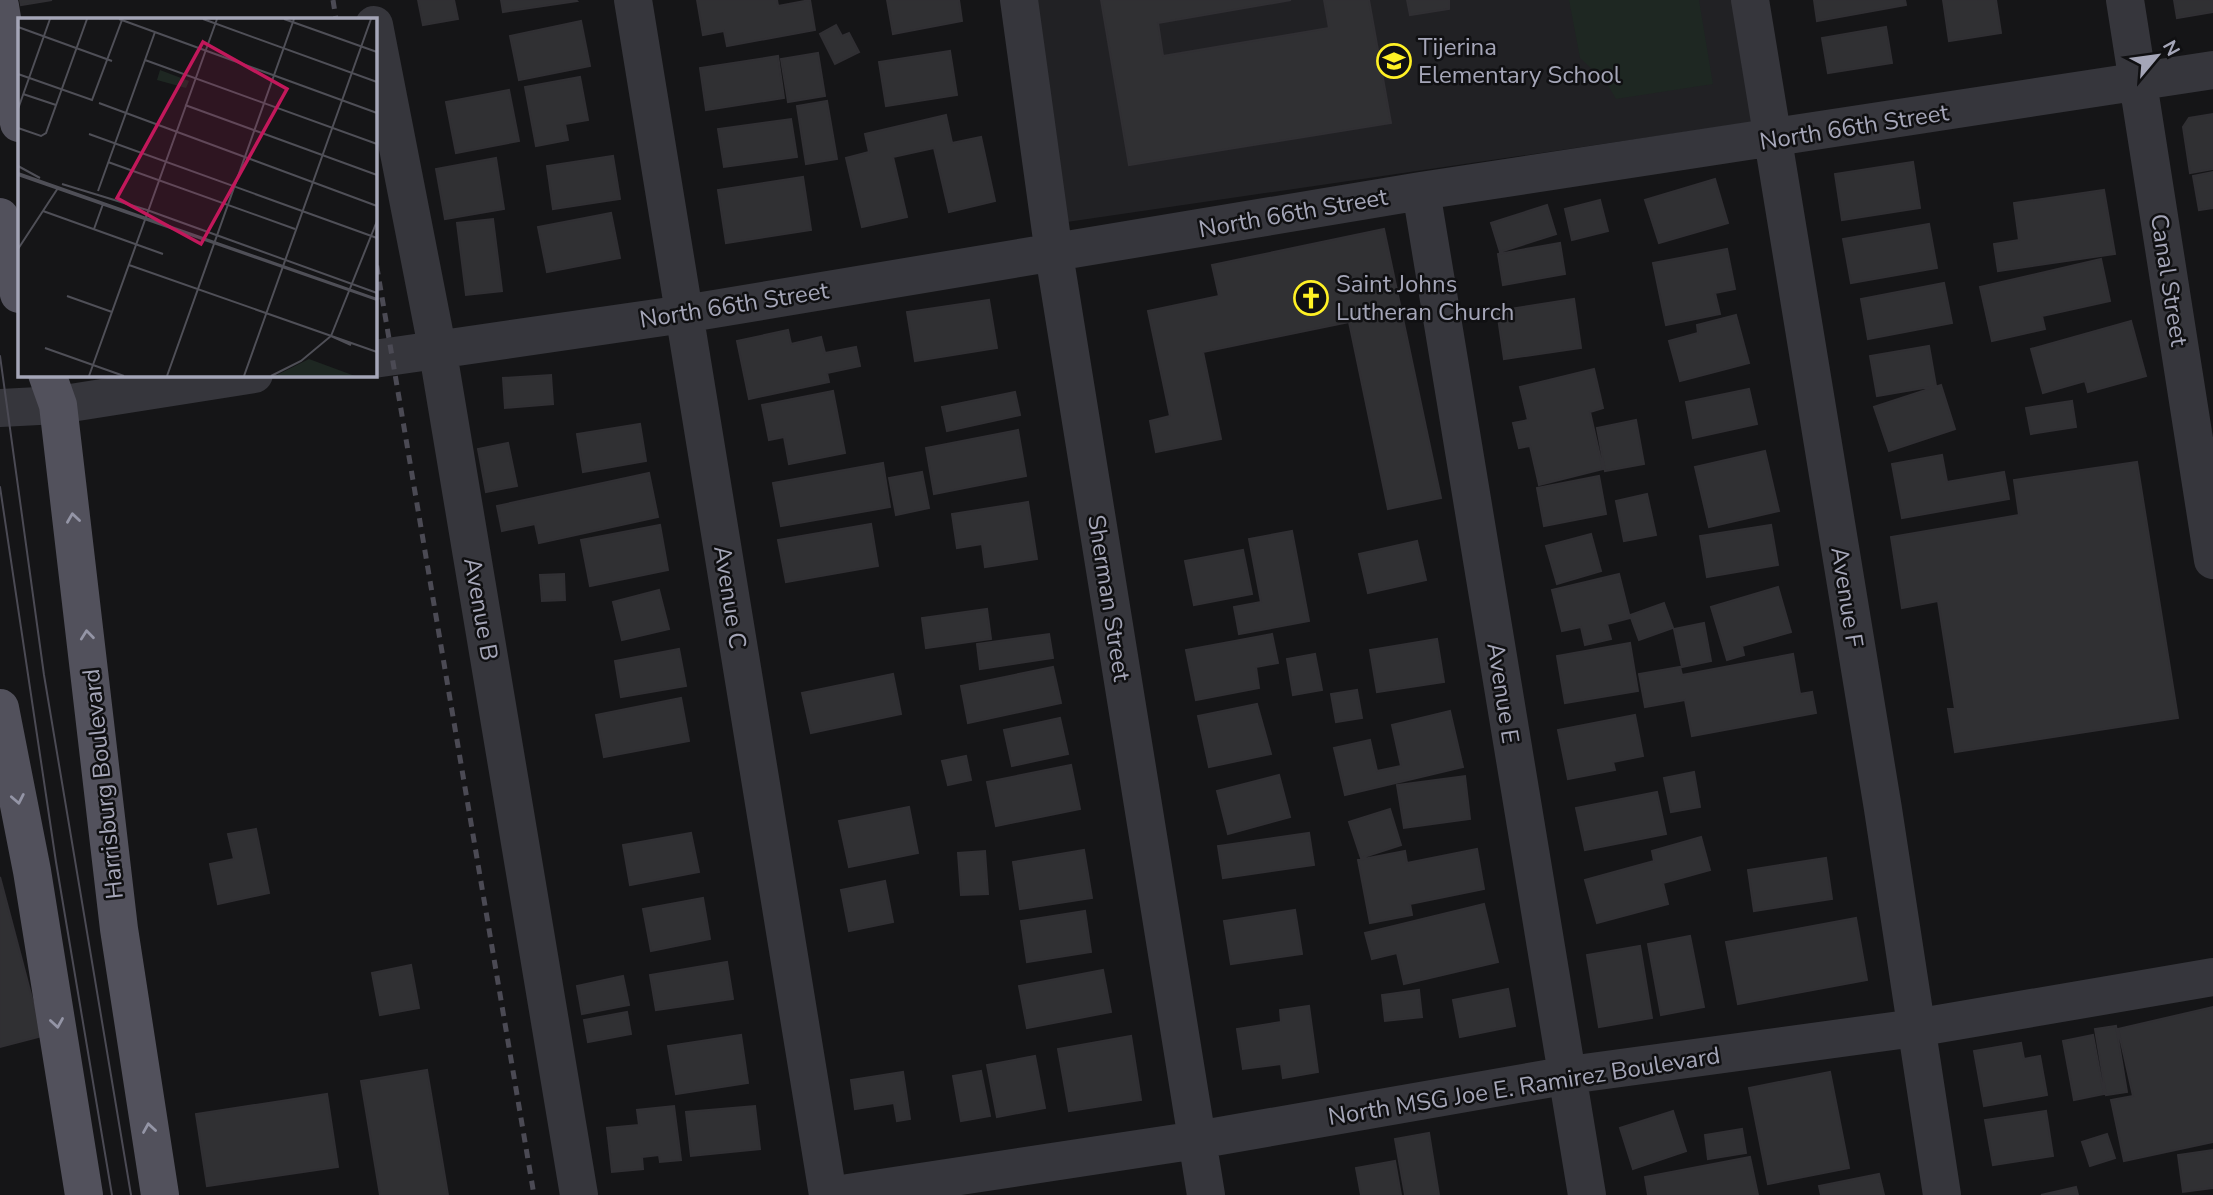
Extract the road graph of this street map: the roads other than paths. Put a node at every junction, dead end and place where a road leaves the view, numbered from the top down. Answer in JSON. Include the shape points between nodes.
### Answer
{"nodes":[{"id":1,"x":370,"y":0,"type":"edge"},
{"id":2,"x":633,"y":0,"type":"edge"},
{"id":3,"x":1019,"y":0,"type":"edge"},
{"id":4,"x":1750,"y":0,"type":"edge"},
{"id":5,"x":2125,"y":0,"type":"edge"},
{"id":6,"x":0,"y":6,"type":"edge"},
{"id":7,"x":373,"y":18,"type":"edge"},
{"id":8,"x":376,"y":35,"type":"edge"},
{"id":9,"x":2213,"y":70,"type":"edge"},
{"id":10,"x":2138,"y":83,"type":"junction"},
{"id":11,"x":18,"y":118,"type":"edge"},
{"id":12,"x":1772,"y":140,"type":"junction"},
{"id":13,"x":1421,"y":191,"type":"junction"},
{"id":14,"x":0,"y":217,"type":"edge"},
{"id":15,"x":1054,"y":254,"type":"junction"},
{"id":16,"x":18,"y":290,"type":"edge"},
{"id":17,"x":684,"y":313,"type":"junction"},
{"id":18,"x":437,"y":347,"type":"junction"},
{"id":19,"x":376,"y":359,"type":"edge"},
{"id":20,"x":217,"y":376,"type":"edge"},
{"id":21,"x":53,"y":385,"type":"edge"},
{"id":22,"x":0,"y":408,"type":"edge"},
{"id":23,"x":0,"y":433,"type":"edge"},
{"id":24,"x":2213,"y":559,"type":"edge"},
{"id":25,"x":0,"y":708,"type":"edge"},
{"id":26,"x":2213,"y":977,"type":"edge"},
{"id":27,"x":1915,"y":1028,"type":"junction"},
{"id":28,"x":1569,"y":1075,"type":"junction"},
{"id":29,"x":1197,"y":1140,"type":"junction"},
{"id":30,"x":84,"y":1195,"type":"edge"},
{"id":31,"x":160,"y":1195,"type":"edge"},
{"id":32,"x":579,"y":1195,"type":"edge"},
{"id":33,"x":828,"y":1195,"type":"edge"},
{"id":34,"x":835,"y":1195,"type":"edge"},
{"id":35,"x":1206,"y":1195,"type":"edge"},
{"id":36,"x":1587,"y":1195,"type":"edge"},
{"id":37,"x":1942,"y":1195,"type":"edge"}],
"edges":[{"from":1,"to":7,"type":"street"},
{"from":2,"to":17,"type":"street","name":"Avenue C"},
{"from":3,"to":15,"type":"street","name":"Sherman Street"},
{"from":4,"to":12,"type":"street","name":"Avenue F"},
{"from":5,"to":10,"type":"street","name":"Canal Street"},
{"from":6,"to":11,"type":"main road"},
{"from":8,"to":18,"type":"street","name":"Avenue B"},
{"from":9,"to":10,"type":"street","name":"North 66th Street"},
{"from":10,"to":12,"type":"street","name":"North 66th Street"},
{"from":10,"to":24,"type":"street","name":"Canal Street"},
{"from":12,"to":13,"type":"street","name":"North 66th Street"},
{"from":12,"to":27,"type":"street","name":"Avenue F"},
{"from":13,"to":15,"type":"street","name":"North 66th Street"},
{"from":13,"to":28,"type":"street","name":"Avenue E"},
{"from":14,"to":16,"type":"main road"},
{"from":15,"to":17,"type":"street","name":"North 66th Street"},
{"from":15,"to":29,"type":"street","name":"Sherman Street"},
{"from":17,"to":18,"type":"street","name":"North 66th Street"},
{"from":17,"to":33,"type":"street","name":"Avenue C"},
{"from":18,"to":19,"type":"street","name":"North 66th Street"},
{"from":18,"to":32,"type":"street","name":"Avenue B"},
{"from":20,"to":21,"type":"street"},
{"from":21,"to":22,"type":"street"},
{"from":21,"to":23,"type":"street"},
{"from":31,"to":21,"type":"main road","name":"Harrisburg Boulevard","one_way":true,"via":[[119,929],[79,561]]},
{"from":25,"to":30,"type":"main road","one_way":true,"via":[[33,871]]},
{"from":26,"to":27,"type":"street","name":"North MSG Joe E. Ramirez Boulevard"},
{"from":27,"to":28,"type":"street","name":"North MSG Joe E. Ramirez Boulevard"},
{"from":27,"to":37,"type":"street","name":"Avenue F"},
{"from":28,"to":29,"type":"street","name":"North MSG Joe E. Ramirez Boulevard"},
{"from":28,"to":36,"type":"street","name":"Avenue E"},
{"from":29,"to":34,"type":"street","name":"North MSG Joe E. Ramirez Boulevard"},
{"from":29,"to":35,"type":"street","name":"Sherman Street"}]}
